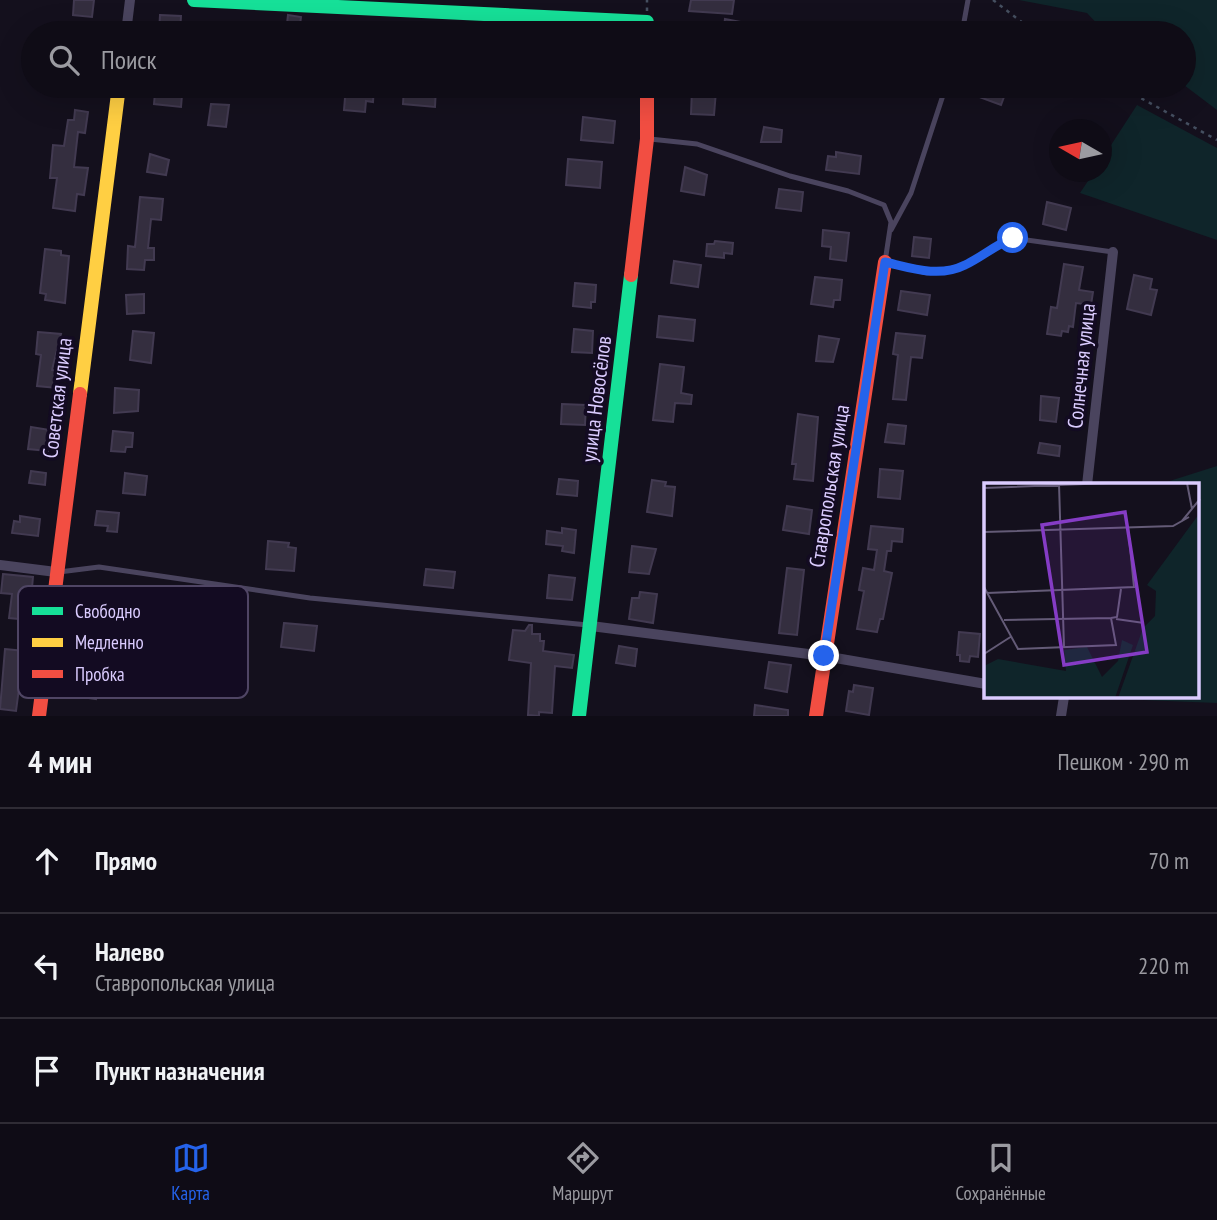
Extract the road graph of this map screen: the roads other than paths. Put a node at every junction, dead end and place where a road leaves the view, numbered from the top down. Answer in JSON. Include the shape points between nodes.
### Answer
{"nodes":[{"id":1,"x":130,"y":0,"type":"edge"},
{"id":2,"x":194,"y":0,"type":"edge"},
{"id":3,"x":968,"y":0,"type":"edge"},
{"id":4,"x":127,"y":21,"type":"edge"},
{"id":5,"x":534,"y":21,"type":"edge"},
{"id":6,"x":964,"y":21,"type":"edge"},
{"id":7,"x":117,"y":98,"type":"edge"},
{"id":8,"x":647,"y":98,"type":"edge"},
{"id":9,"x":942,"y":98,"type":"edge"},
{"id":10,"x":647,"y":139,"type":"junction"},
{"id":11,"x":889,"y":234,"type":"junction"},
{"id":12,"x":1113,"y":252,"type":"joint"},
{"id":13,"x":885,"y":262,"type":"junction"},
{"id":14,"x":1087,"y":483,"type":"edge"},
{"id":15,"x":0,"y":565,"type":"edge"},
{"id":16,"x":56,"y":572,"type":"junction"},
{"id":17,"x":54,"y":586,"type":"edge"},
{"id":18,"x":231,"y":586,"type":"edge"},
{"id":19,"x":248,"y":589,"type":"edge"},
{"id":20,"x":591,"y":626,"type":"junction"},
{"id":21,"x":824,"y":656,"type":"junction"},
{"id":22,"x":984,"y":684,"type":"edge"},
{"id":23,"x":41,"y":698,"type":"edge"},
{"id":24,"x":1063,"y":698,"type":"edge"},
{"id":25,"x":39,"y":716,"type":"edge"},
{"id":26,"x":579,"y":716,"type":"edge"},
{"id":27,"x":816,"y":716,"type":"edge"},
{"id":28,"x":1061,"y":716,"type":"edge"}],
"edges":[{"from":1,"to":4,"type":"street"},
{"from":2,"to":5,"type":"street"},
{"from":3,"to":6,"type":"lane"},
{"from":7,"to":16,"type":"street","name":"Советская улица"},
{"from":8,"to":10,"type":"street","name":"улица Новосёлов"},
{"from":9,"to":11,"type":"lane","via":[[911,193]]},
{"from":10,"to":11,"type":"lane","via":[[696,145],[884,205],[891,222]]},
{"from":10,"to":20,"type":"street","name":"улица Новосёлов"},
{"from":11,"to":13,"type":"lane"},
{"from":12,"to":13,"type":"lane","via":[[1013,238],[963,267],[927,273]]},
{"from":12,"to":14,"type":"street","name":"Солнечная улица"},
{"from":13,"to":21,"type":"street","name":"Ставропольская улица"},
{"from":15,"to":16,"type":"street"},
{"from":16,"to":17,"type":"street","name":"Советская улица"},
{"from":16,"to":18,"type":"lane","via":[[99,566]]},
{"from":19,"to":20,"type":"lane"},
{"from":20,"to":21,"type":"street"},
{"from":20,"to":26,"type":"street","name":"улица Новосёлов"},
{"from":21,"to":22,"type":"street"},
{"from":21,"to":27,"type":"street","name":"Ставропольская улица"},
{"from":23,"to":25,"type":"street","name":"Советская улица"},
{"from":24,"to":28,"type":"street"}]}
